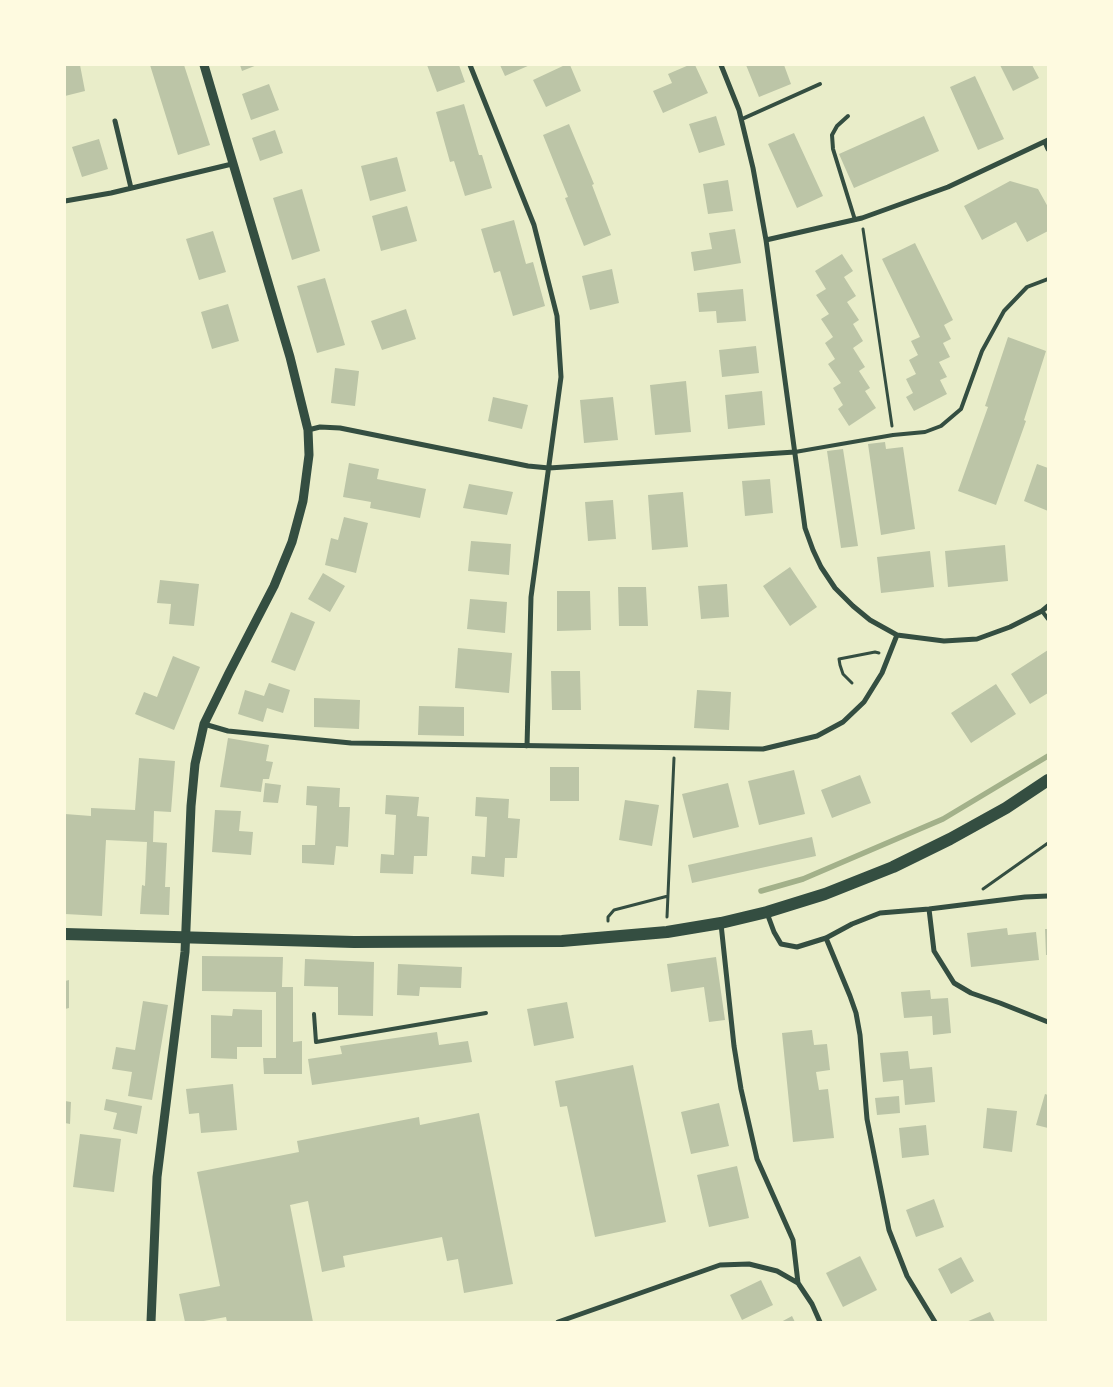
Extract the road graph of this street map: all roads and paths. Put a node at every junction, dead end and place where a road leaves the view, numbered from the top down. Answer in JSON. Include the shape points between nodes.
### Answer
{"nodes":[{"id":1,"x":204,"y":65,"type":"edge"},
{"id":2,"x":470,"y":65,"type":"edge"},
{"id":3,"x":722,"y":65,"type":"edge"},
{"id":4,"x":820,"y":84,"type":"dead end"},
{"id":5,"x":848,"y":116,"type":"dead end"},
{"id":6,"x":742,"y":119,"type":"junction"},
{"id":7,"x":115,"y":121,"type":"dead end"},
{"id":8,"x":1046,"y":141,"type":"edge"},
{"id":9,"x":1048,"y":149,"type":"edge"},
{"id":10,"x":232,"y":164,"type":"junction"},
{"id":11,"x":131,"y":188,"type":"junction"},
{"id":12,"x":65,"y":201,"type":"edge"},
{"id":13,"x":862,"y":218,"type":"junction"},
{"id":14,"x":855,"y":220,"type":"junction"},
{"id":15,"x":766,"y":240,"type":"junction"},
{"id":16,"x":1048,"y":279,"type":"edge"},
{"id":17,"x":308,"y":430,"type":"junction"},
{"id":18,"x":893,"y":435,"type":"junction"},
{"id":19,"x":795,"y":452,"type":"junction"},
{"id":20,"x":549,"y":468,"type":"junction"},
{"id":21,"x":1048,"y":606,"type":"edge"},
{"id":22,"x":1042,"y":611,"type":"junction"},
{"id":23,"x":1048,"y":619,"type":"edge"},
{"id":24,"x":898,"y":635,"type":"junction"},
{"id":25,"x":889,"y":655,"type":"junction"},
{"id":26,"x":852,"y":683,"type":"dead end"},
{"id":27,"x":204,"y":724,"type":"junction"},
{"id":28,"x":527,"y":746,"type":"junction"},
{"id":29,"x":674,"y":748,"type":"junction"},
{"id":30,"x":1048,"y":780,"type":"edge"},
{"id":31,"x":1048,"y":843,"type":"edge"},
{"id":32,"x":1048,"y":896,"type":"edge"},
{"id":33,"x":974,"y":903,"type":"junction"},
{"id":34,"x":930,"y":909,"type":"junction"},
{"id":35,"x":767,"y":912,"type":"junction"},
{"id":36,"x":721,"y":923,"type":"junction"},
{"id":37,"x":65,"y":934,"type":"edge"},
{"id":38,"x":186,"y":938,"type":"junction"},
{"id":39,"x":609,"y":938,"type":"junction"},
{"id":40,"x":826,"y":938,"type":"junction"},
{"id":41,"x":486,"y":1013,"type":"dead end"},
{"id":42,"x":314,"y":1014,"type":"dead end"},
{"id":43,"x":1048,"y":1022,"type":"edge"},
{"id":44,"x":798,"y":1283,"type":"junction"},
{"id":45,"x":151,"y":1322,"type":"edge"},
{"id":46,"x":558,"y":1322,"type":"edge"},
{"id":47,"x":820,"y":1322,"type":"edge"},
{"id":48,"x":935,"y":1322,"type":"edge"}],
"edges":[{"from":1,"to":10,"type":"street"},
{"from":2,"to":20,"type":"street","via":[[534,226],[558,316],[561,378]]},
{"from":3,"to":6,"type":"street"},
{"from":4,"to":6,"type":"lane"},
{"from":5,"to":14,"type":"lane","via":[[832,135]]},
{"from":6,"to":15,"type":"street"},
{"from":7,"to":11,"type":"street"},
{"from":8,"to":9,"type":"street"},
{"from":8,"to":13,"type":"street","via":[[948,187]]},
{"from":10,"to":11,"type":"street"},
{"from":10,"to":17,"type":"street","via":[[290,357]]},
{"from":11,"to":12,"type":"street"},
{"from":13,"to":14,"type":"street"},
{"from":13,"to":18,"type":"path"},
{"from":14,"to":15,"type":"street"},
{"from":15,"to":19,"type":"street"},
{"from":16,"to":18,"type":"lane","via":[[1027,287],[1004,311],[982,351],[961,409],[941,426],[925,432]]},
{"from":17,"to":20,"type":"street","via":[[340,428]]},
{"from":17,"to":27,"type":"street","via":[[309,455],[303,501],[292,542],[274,586]]},
{"from":18,"to":19,"type":"lane"},
{"from":19,"to":20,"type":"street"},
{"from":19,"to":24,"type":"street","via":[[805,528],[821,567],[834,588],[853,606],[870,620]]},
{"from":20,"to":28,"type":"street","via":[[531,597]]},
{"from":21,"to":22,"type":"street"},
{"from":22,"to":23,"type":"lane"},
{"from":22,"to":24,"type":"street","via":[[977,639],[944,641]]},
{"from":24,"to":25,"type":"street"},
{"from":25,"to":26,"type":"path","via":[[875,652],[839,659],[843,674]]},
{"from":25,"to":29,"type":"street","via":[[864,702],[842,722],[816,736],[763,749]]},
{"from":27,"to":28,"type":"street","via":[[228,731],[351,743]]},
{"from":27,"to":38,"type":"street","via":[[195,764],[191,806]]},
{"from":28,"to":29,"type":"street"},
{"from":29,"to":39,"type":"path","via":[[668,896],[614,910],[608,917]]},
{"from":30,"to":35,"type":"main road","via":[[1006,808],[893,867],[825,894]]},
{"from":31,"to":33,"type":"path","via":[[982,890]]},
{"from":32,"to":33,"type":"street"},
{"from":33,"to":34,"type":"street"},
{"from":34,"to":40,"type":"street","via":[[880,913]]},
{"from":34,"to":43,"type":"street","via":[[934,951],[954,983],[971,993]]},
{"from":35,"to":36,"type":"main road"},
{"from":35,"to":40,"type":"street","via":[[781,944],[797,947]]},
{"from":36,"to":39,"type":"main road"},
{"from":36,"to":44,"type":"street","via":[[741,1089],[757,1159],[793,1240]]},
{"from":37,"to":38,"type":"main road"},
{"from":38,"to":39,"type":"main road","via":[[354,942]]},
{"from":38,"to":45,"type":"street","via":[[157,1177]]},
{"from":40,"to":48,"type":"street","via":[[856,1013],[867,1118],[890,1230],[907,1276]]},
{"from":41,"to":42,"type":"lane","via":[[316,1042]]},
{"from":44,"to":46,"type":"street","via":[[777,1271],[749,1264],[720,1264]]},
{"from":44,"to":47,"type":"street"}]}
